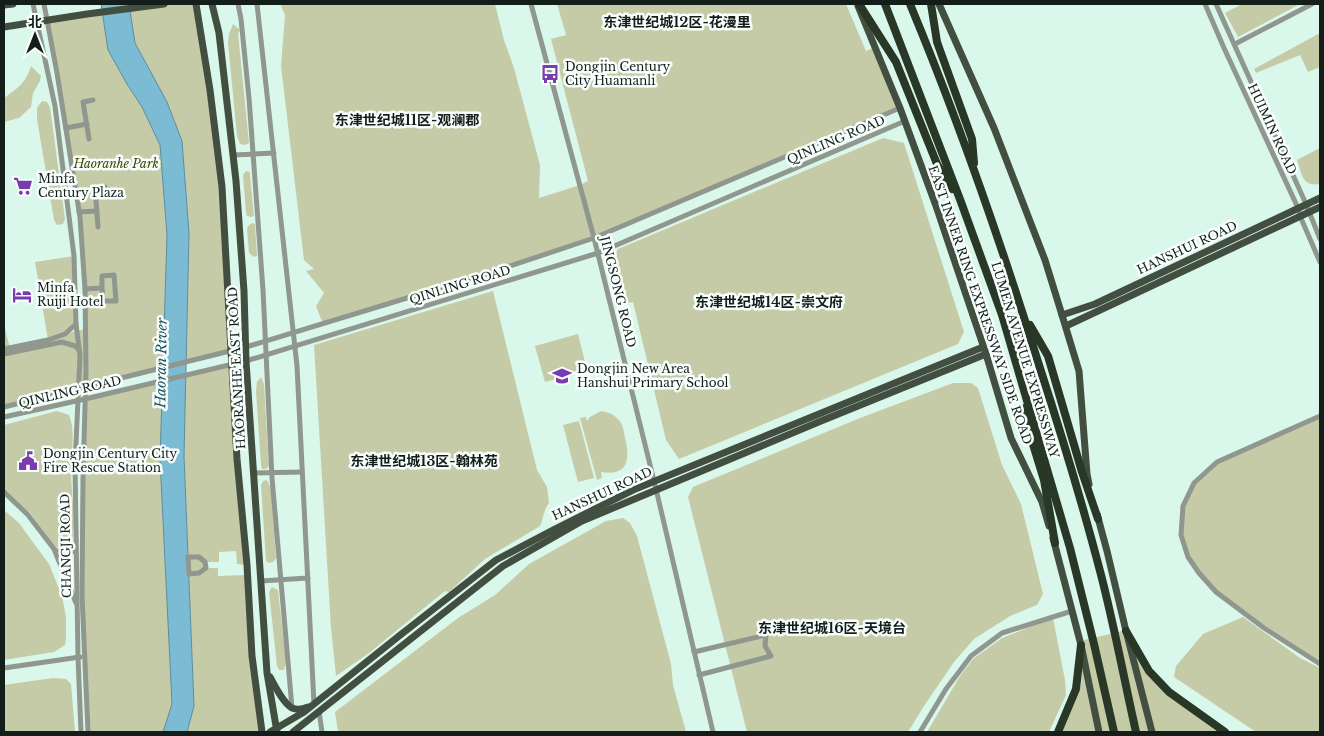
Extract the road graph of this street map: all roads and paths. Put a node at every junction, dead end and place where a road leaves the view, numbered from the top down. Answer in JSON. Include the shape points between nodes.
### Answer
{"nodes":[{"id":1,"x":13,"y":4,"type":"edge"},
{"id":2,"x":33,"y":4,"type":"edge"},
{"id":3,"x":44,"y":4,"type":"edge"},
{"id":4,"x":163,"y":4,"type":"edge"},
{"id":5,"x":196,"y":4,"type":"edge"},
{"id":6,"x":212,"y":4,"type":"edge"},
{"id":7,"x":238,"y":4,"type":"edge"},
{"id":8,"x":257,"y":4,"type":"edge"},
{"id":9,"x":531,"y":4,"type":"edge"},
{"id":10,"x":858,"y":4,"type":"edge"},
{"id":11,"x":885,"y":4,"type":"edge"},
{"id":12,"x":910,"y":4,"type":"edge"},
{"id":13,"x":931,"y":4,"type":"edge"},
{"id":14,"x":939,"y":4,"type":"edge"},
{"id":15,"x":1205,"y":4,"type":"edge"},
{"id":16,"x":1216,"y":4,"type":"edge"},
{"id":17,"x":1312,"y":4,"type":"edge"},
{"id":18,"x":4,"y":5,"type":"edge"},
{"id":19,"x":47,"y":20,"type":"junction"},
{"id":20,"x":37,"y":22,"type":"junction"},
{"id":21,"x":4,"y":28,"type":"edge"},
{"id":22,"x":1235,"y":44,"type":"junction"},
{"id":23,"x":94,"y":100,"type":"dead end"},
{"id":24,"x":900,"y":108,"type":"junction"},
{"id":25,"x":905,"y":121,"type":"junction"},
{"id":26,"x":87,"y":124,"type":"junction"},
{"id":27,"x":66,"y":128,"type":"junction"},
{"id":28,"x":89,"y":139,"type":"dead end"},
{"id":29,"x":274,"y":153,"type":"junction"},
{"id":30,"x":253,"y":154,"type":"junction"},
{"id":31,"x":234,"y":155,"type":"junction"},
{"id":32,"x":975,"y":172,"type":"junction"},
{"id":33,"x":105,"y":187,"type":"dead end"},
{"id":34,"x":1320,"y":198,"type":"edge"},
{"id":35,"x":961,"y":202,"type":"junction"},
{"id":36,"x":1306,"y":204,"type":"junction"},
{"id":37,"x":1320,"y":206,"type":"edge"},
{"id":38,"x":97,"y":211,"type":"junction"},
{"id":39,"x":79,"y":212,"type":"junction"},
{"id":40,"x":1299,"y":212,"type":"junction"},
{"id":41,"x":1309,"y":212,"type":"junction"},
{"id":42,"x":98,"y":227,"type":"dead end"},
{"id":43,"x":594,"y":238,"type":"junction"},
{"id":44,"x":1320,"y":238,"type":"edge"},
{"id":45,"x":598,"y":253,"type":"junction"},
{"id":46,"x":1320,"y":262,"type":"edge"},
{"id":47,"x":102,"y":288,"type":"junction"},
{"id":48,"x":85,"y":289,"type":"junction"},
{"id":49,"x":1023,"y":312,"type":"junction"},
{"id":50,"x":1062,"y":315,"type":"junction"},
{"id":51,"x":76,"y":324,"type":"junction"},
{"id":52,"x":1066,"y":326,"type":"junction"},
{"id":53,"x":293,"y":333,"type":"junction"},
{"id":54,"x":266,"y":341,"type":"junction"},
{"id":55,"x":294,"y":346,"type":"junction"},
{"id":56,"x":246,"y":347,"type":"junction"},
{"id":57,"x":983,"y":347,"type":"junction"},
{"id":58,"x":4,"y":349,"type":"edge"},
{"id":59,"x":79,"y":350,"type":"junction"},
{"id":60,"x":232,"y":351,"type":"junction"},
{"id":61,"x":4,"y":354,"type":"edge"},
{"id":62,"x":266,"y":354,"type":"junction"},
{"id":63,"x":986,"y":354,"type":"junction"},
{"id":64,"x":246,"y":361,"type":"junction"},
{"id":65,"x":233,"y":364,"type":"junction"},
{"id":66,"x":1022,"y":384,"type":"junction"},
{"id":67,"x":86,"y":387,"type":"junction"},
{"id":68,"x":78,"y":388,"type":"junction"},
{"id":69,"x":85,"y":399,"type":"junction"},
{"id":70,"x":77,"y":401,"type":"junction"},
{"id":71,"x":4,"y":407,"type":"edge"},
{"id":72,"x":1320,"y":416,"type":"edge"},
{"id":73,"x":4,"y":417,"type":"edge"},
{"id":74,"x":302,"y":472,"type":"junction"},
{"id":75,"x":272,"y":473,"type":"junction"},
{"id":76,"x":254,"y":474,"type":"junction"},
{"id":77,"x":655,"y":485,"type":"junction"},
{"id":78,"x":4,"y":492,"type":"edge"},
{"id":79,"x":1098,"y":519,"type":"junction"},
{"id":80,"x":1054,"y":542,"type":"junction"},
{"id":81,"x":54,"y":549,"type":"junction"},
{"id":82,"x":76,"y":549,"type":"junction"},
{"id":83,"x":308,"y":578,"type":"junction"},
{"id":84,"x":281,"y":580,"type":"junction"},
{"id":85,"x":261,"y":581,"type":"junction"},
{"id":86,"x":77,"y":606,"type":"junction"},
{"id":87,"x":1072,"y":611,"type":"junction"},
{"id":88,"x":1126,"y":631,"type":"junction"},
{"id":89,"x":1081,"y":645,"type":"junction"},
{"id":90,"x":694,"y":652,"type":"junction"},
{"id":91,"x":85,"y":656,"type":"junction"},
{"id":92,"x":78,"y":657,"type":"junction"},
{"id":93,"x":1320,"y":664,"type":"edge"},
{"id":94,"x":4,"y":668,"type":"edge"},
{"id":95,"x":267,"y":672,"type":"junction"},
{"id":96,"x":699,"y":675,"type":"junction"},
{"id":97,"x":312,"y":705,"type":"junction"},
{"id":98,"x":292,"y":708,"type":"junction"},
{"id":99,"x":318,"y":711,"type":"junction"},
{"id":100,"x":274,"y":731,"type":"edge"},
{"id":101,"x":295,"y":731,"type":"edge"},
{"id":102,"x":81,"y":732,"type":"edge"},
{"id":103,"x":88,"y":732,"type":"edge"},
{"id":104,"x":262,"y":732,"type":"edge"},
{"id":105,"x":322,"y":732,"type":"edge"},
{"id":106,"x":713,"y":732,"type":"edge"},
{"id":107,"x":920,"y":732,"type":"edge"},
{"id":108,"x":1058,"y":732,"type":"edge"},
{"id":109,"x":1099,"y":732,"type":"edge"},
{"id":110,"x":1114,"y":732,"type":"edge"},
{"id":111,"x":1136,"y":732,"type":"edge"},
{"id":112,"x":1152,"y":732,"type":"edge"},
{"id":113,"x":1225,"y":732,"type":"edge"}],
"edges":[{"from":1,"to":18,"type":"main road"},
{"from":2,"to":20,"type":"street","name":"CHANGJI ROAD"},
{"from":3,"to":19,"type":"street","name":"CHANGJI ROAD"},
{"from":4,"to":19,"type":"main road"},
{"from":5,"to":60,"type":"main road","name":"HAORANHE EAST ROAD","via":[[222,187]]},
{"from":6,"to":31,"type":"main road","name":"HAORANHE EAST ROAD","via":[[219,33]]},
{"from":7,"to":30,"type":"street"},
{"from":8,"to":29,"type":"street"},
{"from":9,"to":43,"type":"street","name":"JINGSONG ROAD"},
{"from":10,"to":24,"type":"main road","name":"EAST INNER RING EXPRESSWAY SIDE ROAD"},
{"from":10,"to":35,"type":"highway","via":[[896,62],[937,164]]},
{"from":11,"to":35,"type":"highway","name":"LUMEN AVENUE EXPRESSWAY"},
{"from":12,"to":32,"type":"highway","name":"LUMEN AVENUE EXPRESSWAY"},
{"from":13,"to":32,"type":"highway","via":[[937,42],[972,139]]},
{"from":14,"to":50,"type":"main road","via":[[998,136],[1045,260]]},
{"from":15,"to":40,"type":"street","name":"HUIMIN ROAD"},
{"from":16,"to":22,"type":"street","name":"HUIMIN ROAD"},
{"from":17,"to":22,"type":"street"},
{"from":19,"to":20,"type":"main road"},
{"from":19,"to":27,"type":"street","name":"CHANGJI ROAD"},
{"from":20,"to":21,"type":"main road"},
{"from":20,"to":51,"type":"street","name":"CHANGJI ROAD","via":[[55,106],[70,218]]},
{"from":22,"to":36,"type":"street","name":"HUIMIN ROAD"},
{"from":23,"to":26,"type":"street","via":[[83,102]]},
{"from":24,"to":25,"type":"main road","name":"EAST INNER RING EXPRESSWAY SIDE ROAD"},
{"from":24,"to":43,"type":"street","name":"QINLING ROAD"},
{"from":25,"to":45,"type":"street","name":"QINLING ROAD"},
{"from":25,"to":57,"type":"main road","name":"EAST INNER RING EXPRESSWAY SIDE ROAD"},
{"from":26,"to":27,"type":"street"},
{"from":26,"to":28,"type":"street"},
{"from":27,"to":39,"type":"street","name":"CHANGJI ROAD"},
{"from":29,"to":30,"type":"street"},
{"from":29,"to":53,"type":"street"},
{"from":30,"to":31,"type":"street"},
{"from":30,"to":54,"type":"street"},
{"from":31,"to":56,"type":"main road","name":"HAORANHE EAST ROAD"},
{"from":32,"to":49,"type":"highway","name":"LUMEN AVENUE EXPRESSWAY"},
{"from":33,"to":38,"type":"street","via":[[95,188]]},
{"from":34,"to":36,"type":"main road","name":"HANSHUI ROAD"},
{"from":35,"to":66,"type":"highway","name":"LUMEN AVENUE EXPRESSWAY","via":[[1002,314]]},
{"from":36,"to":40,"type":"main road","name":"HANSHUI ROAD"},
{"from":36,"to":41,"type":"street","name":"HUIMIN ROAD"},
{"from":37,"to":41,"type":"main road","name":"HANSHUI ROAD"},
{"from":38,"to":39,"type":"street"},
{"from":38,"to":42,"type":"street"},
{"from":39,"to":48,"type":"street","name":"CHANGJI ROAD"},
{"from":40,"to":41,"type":"main road","name":"HANSHUI ROAD"},
{"from":40,"to":46,"type":"street","name":"HUIMIN ROAD"},
{"from":40,"to":50,"type":"main road","name":"HANSHUI ROAD","via":[[1095,304]]},
{"from":40,"to":52,"type":"main road","name":"HANSHUI ROAD"},
{"from":41,"to":44,"type":"street","name":"HUIMIN ROAD"},
{"from":43,"to":45,"type":"street","name":"JINGSONG ROAD"},
{"from":43,"to":53,"type":"street","name":"QINLING ROAD"},
{"from":45,"to":55,"type":"street","name":"QINLING ROAD"},
{"from":45,"to":77,"type":"street","name":"JINGSONG ROAD"},
{"from":47,"to":47,"type":"street","via":[[103,302],[116,301],[114,275],[102,276]]},
{"from":47,"to":48,"type":"street"},
{"from":48,"to":67,"type":"street","name":"CHANGJI ROAD"},
{"from":49,"to":79,"type":"highway","via":[[1048,356]]},
{"from":49,"to":111,"type":"highway","name":"LUMEN AVENUE EXPRESSWAY","via":[[1100,572]]},
{"from":50,"to":52,"type":"main road"},
{"from":51,"to":58,"type":"street","via":[[65,334],[48,340]]},
{"from":51,"to":59,"type":"street","name":"CHANGJI ROAD"},
{"from":52,"to":79,"type":"main road","via":[[1079,370],[1087,474]]},
{"from":53,"to":54,"type":"street","name":"QINLING ROAD"},
{"from":53,"to":55,"type":"street"},
{"from":54,"to":56,"type":"street","name":"QINLING ROAD"},
{"from":54,"to":62,"type":"street"},
{"from":55,"to":62,"type":"street","name":"QINLING ROAD"},
{"from":55,"to":74,"type":"street"},
{"from":56,"to":60,"type":"street","name":"QINLING ROAD"},
{"from":56,"to":64,"type":"main road","name":"HAORANHE EAST ROAD"},
{"from":57,"to":63,"type":"main road","name":"EAST INNER RING EXPRESSWAY SIDE ROAD"},
{"from":57,"to":77,"type":"main road","name":"HANSHUI ROAD"},
{"from":59,"to":61,"type":"street","via":[[62,342]]},
{"from":59,"to":68,"type":"street","name":"CHANGJI ROAD"},
{"from":60,"to":65,"type":"main road","name":"HAORANHE EAST ROAD"},
{"from":60,"to":67,"type":"street","name":"QINLING ROAD"},
{"from":62,"to":64,"type":"street","name":"QINLING ROAD"},
{"from":62,"to":75,"type":"street"},
{"from":63,"to":77,"type":"main road","name":"HANSHUI ROAD"},
{"from":63,"to":80,"type":"main road","name":"EAST INNER RING EXPRESSWAY SIDE ROAD","via":[[1011,438],[1042,502]]},
{"from":64,"to":65,"type":"street","name":"QINLING ROAD"},
{"from":64,"to":76,"type":"main road","name":"HAORANHE EAST ROAD"},
{"from":65,"to":69,"type":"street","name":"QINLING ROAD"},
{"from":65,"to":104,"type":"main road","name":"HAORANHE EAST ROAD","via":[[252,656]]},
{"from":66,"to":80,"type":"highway","via":[[1028,428],[1044,480]]},
{"from":66,"to":110,"type":"highway","name":"LUMEN AVENUE EXPRESSWAY","via":[[1070,548]]},
{"from":67,"to":68,"type":"street","name":"QINLING ROAD"},
{"from":67,"to":69,"type":"street","name":"CHANGJI ROAD"},
{"from":68,"to":70,"type":"street","name":"CHANGJI ROAD"},
{"from":68,"to":71,"type":"street","name":"QINLING ROAD"},
{"from":69,"to":70,"type":"street","name":"QINLING ROAD"},
{"from":69,"to":91,"type":"street","name":"CHANGJI ROAD","via":[[82,594]]},
{"from":70,"to":73,"type":"street","name":"QINLING ROAD"},
{"from":70,"to":82,"type":"street","name":"CHANGJI ROAD","via":[[74,465]]},
{"from":72,"to":93,"type":"street","via":[[1216,462],[1194,483],[1183,506],[1181,535],[1188,557],[1216,592]]},
{"from":74,"to":75,"type":"street"},
{"from":74,"to":83,"type":"street"},
{"from":75,"to":76,"type":"street"},
{"from":75,"to":84,"type":"street"},
{"from":76,"to":85,"type":"main road","name":"HAORANHE EAST ROAD"},
{"from":77,"to":90,"type":"street","name":"JINGSONG ROAD"},
{"from":77,"to":97,"type":"main road","name":"HANSHUI ROAD","via":[[633,490],[496,560]]},
{"from":77,"to":99,"type":"main road","name":"HANSHUI ROAD","via":[[582,521],[503,566]]},
{"from":78,"to":81,"type":"street","via":[[28,515]]},
{"from":79,"to":88,"type":"main road"},
{"from":80,"to":87,"type":"main road","name":"EAST INNER RING EXPRESSWAY SIDE ROAD"},
{"from":81,"to":82,"type":"street","via":[[62,554]]},
{"from":81,"to":86,"type":"street"},
{"from":82,"to":86,"type":"street","name":"CHANGJI ROAD"},
{"from":83,"to":84,"type":"street"},
{"from":83,"to":97,"type":"street"},
{"from":84,"to":85,"type":"street"},
{"from":84,"to":98,"type":"street"},
{"from":85,"to":95,"type":"main road","name":"HAORANHE EAST ROAD"},
{"from":86,"to":92,"type":"street","name":"CHANGJI ROAD"},
{"from":87,"to":89,"type":"main road","name":"EAST INNER RING EXPRESSWAY SIDE ROAD"},
{"from":87,"to":107,"type":"street","via":[[1002,633],[971,656]]},
{"from":88,"to":112,"type":"main road"},
{"from":88,"to":113,"type":"highway","via":[[1149,671],[1169,692]]},
{"from":89,"to":108,"type":"highway","via":[[1076,689]]},
{"from":89,"to":109,"type":"main road","name":"EAST INNER RING EXPRESSWAY SIDE ROAD"},
{"from":90,"to":96,"type":"street","name":"JINGSONG ROAD"},
{"from":90,"to":96,"type":"street","via":[[766,635],[765,646],[770,656]]},
{"from":91,"to":92,"type":"street"},
{"from":91,"to":103,"type":"street","name":"CHANGJI ROAD"},
{"from":92,"to":94,"type":"street"},
{"from":92,"to":102,"type":"street","name":"CHANGJI ROAD"},
{"from":95,"to":98,"type":"main road","via":[[282,698]]},
{"from":95,"to":100,"type":"main road","name":"HAORANHE EAST ROAD"},
{"from":96,"to":106,"type":"street","name":"JINGSONG ROAD"},
{"from":97,"to":98,"type":"main road"},
{"from":97,"to":100,"type":"main road","name":"HANSHUI ROAD"},
{"from":99,"to":101,"type":"main road","name":"HANSHUI ROAD"},
{"from":99,"to":105,"type":"street"}]}
